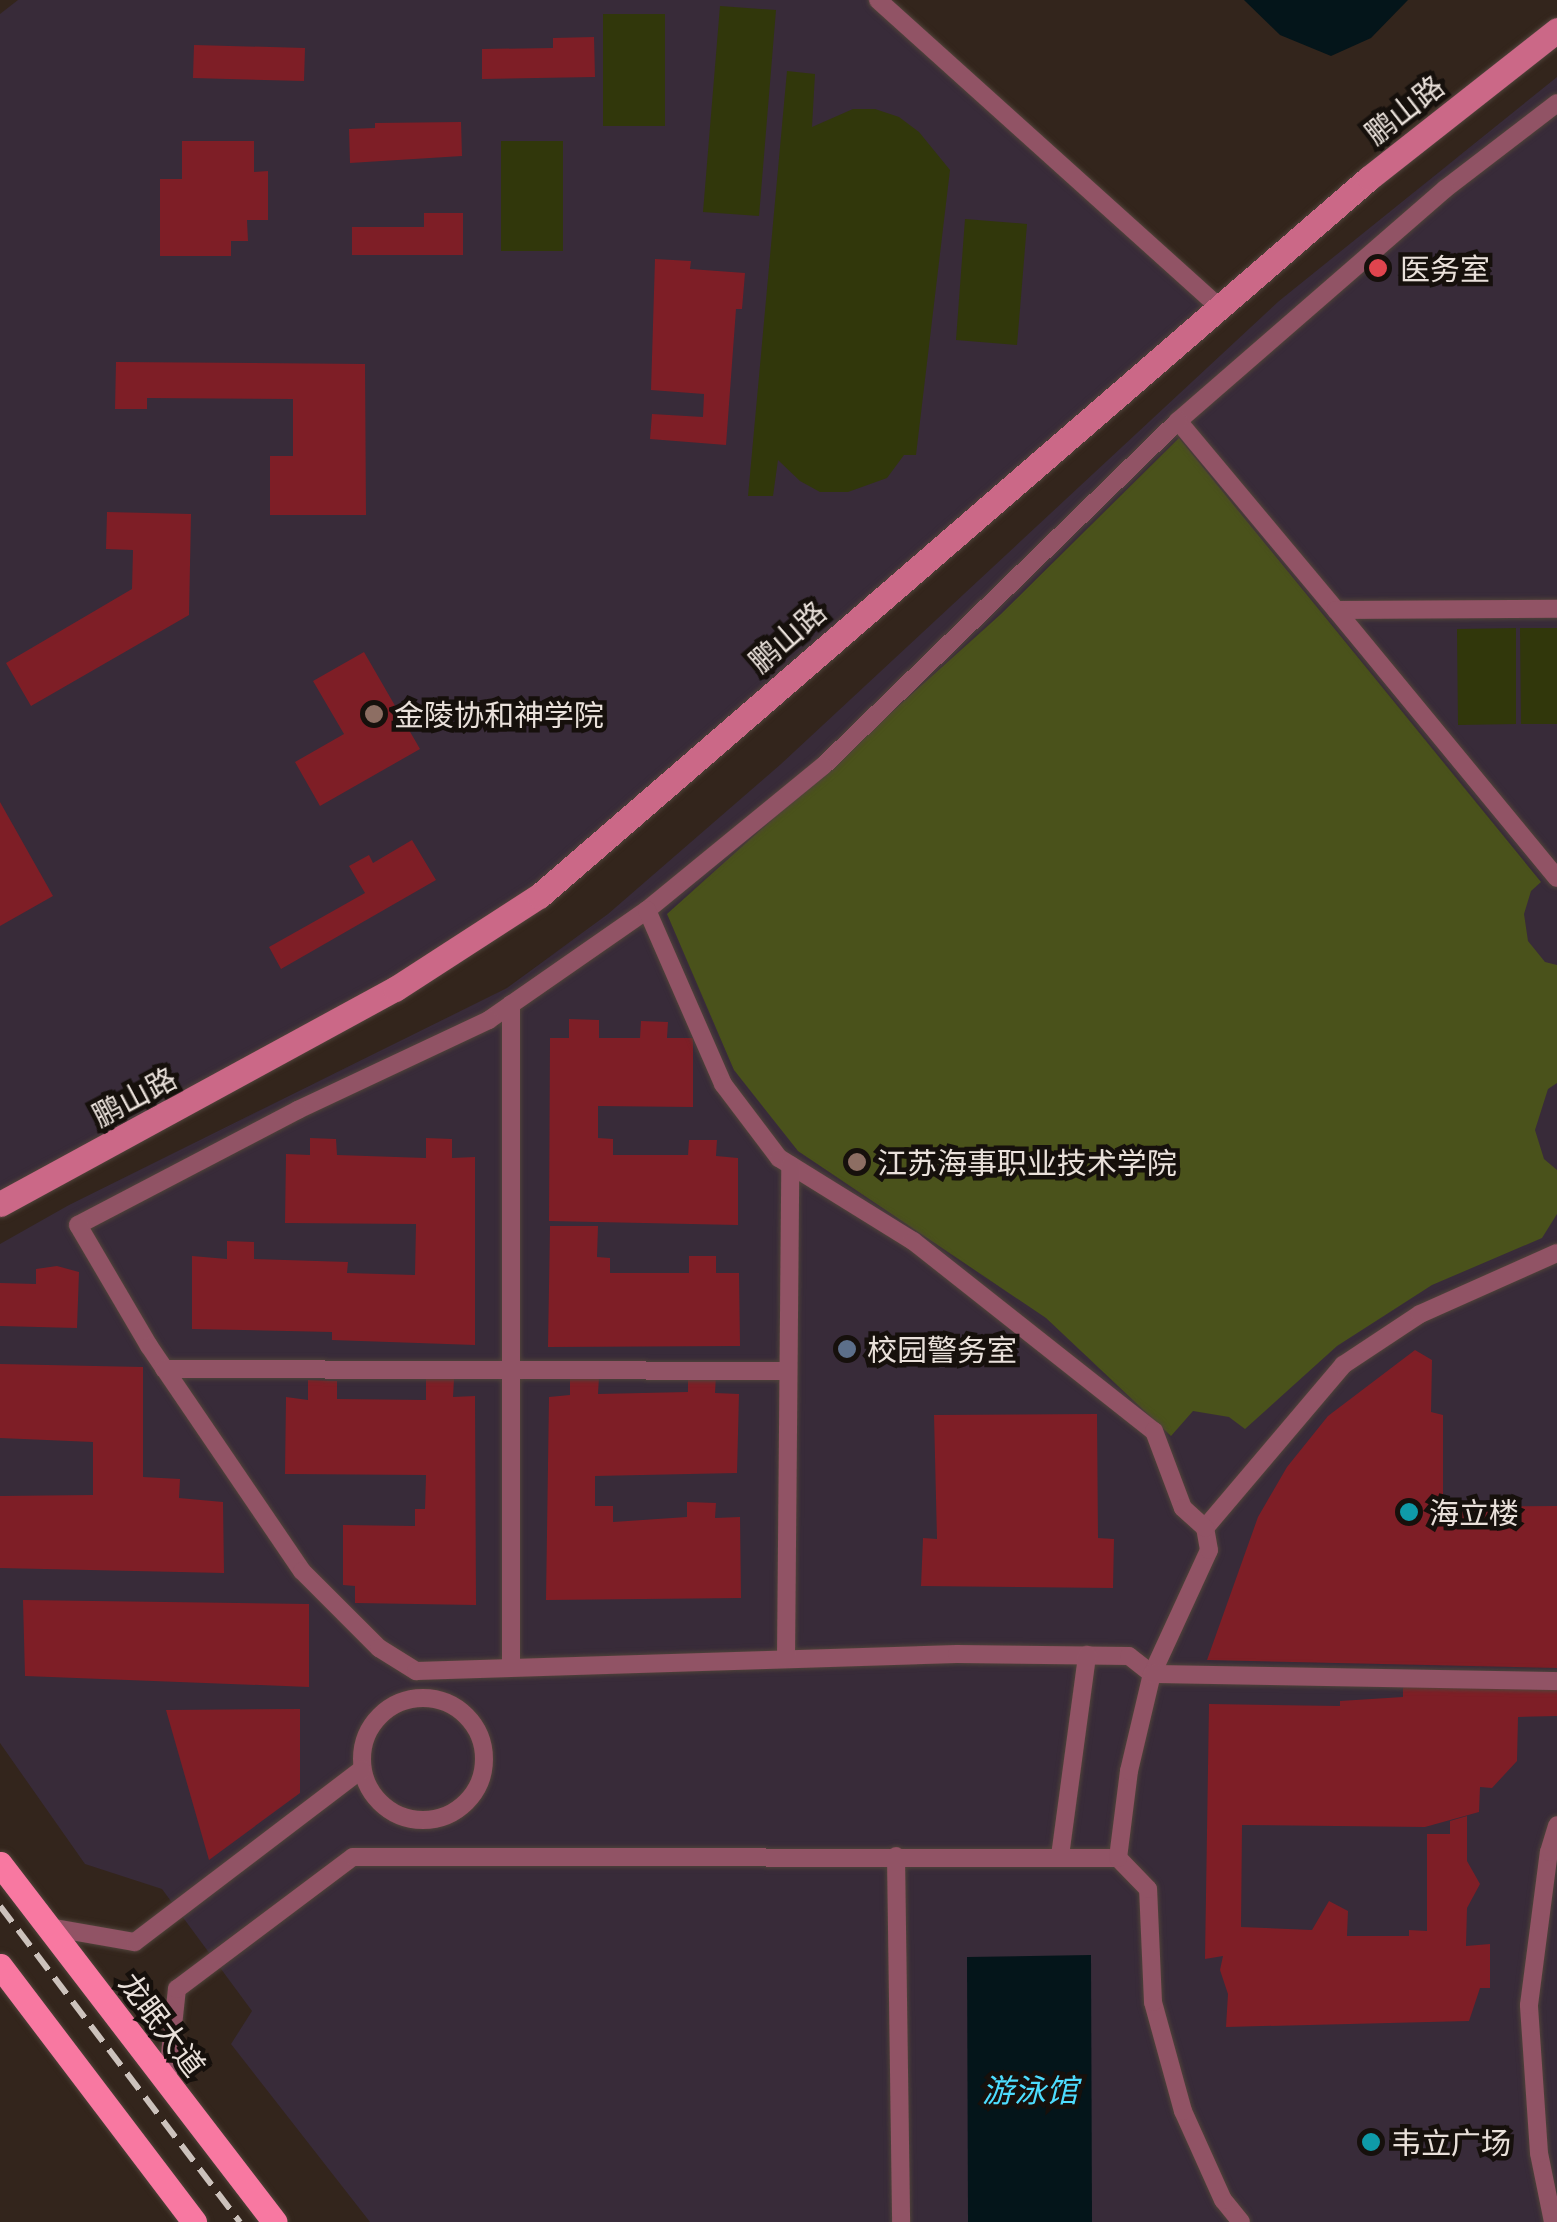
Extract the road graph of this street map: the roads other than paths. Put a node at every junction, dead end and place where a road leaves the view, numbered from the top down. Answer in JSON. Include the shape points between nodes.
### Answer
{"nodes":[{"id":1,"x":878,"y":0,"type":"edge"},
{"id":2,"x":1557,"y":30,"type":"edge"},
{"id":3,"x":1557,"y":103,"type":"edge"},
{"id":4,"x":1219,"y":307,"type":"junction"},
{"id":5,"x":1178,"y":421,"type":"junction"},
{"id":6,"x":1557,"y":609,"type":"edge"},
{"id":7,"x":1336,"y":610,"type":"junction"},
{"id":8,"x":1557,"y":878,"type":"edge"},
{"id":9,"x":646,"y":910,"type":"junction"},
{"id":10,"x":511,"y":1004,"type":"junction"},
{"id":11,"x":790,"y":1165,"type":"junction"},
{"id":12,"x":0,"y":1204,"type":"edge"},
{"id":13,"x":1557,"y":1253,"type":"edge"},
{"id":14,"x":164,"y":1368,"type":"junction"},
{"id":15,"x":511,"y":1370,"type":"junction"},
{"id":16,"x":788,"y":1371,"type":"junction"},
{"id":17,"x":1206,"y":1528,"type":"junction"},
{"id":18,"x":1087,"y":1655,"type":"junction"},
{"id":19,"x":786,"y":1659,"type":"junction"},
{"id":20,"x":511,"y":1666,"type":"junction"},
{"id":21,"x":416,"y":1671,"type":"junction"},
{"id":22,"x":1152,"y":1674,"type":"junction"},
{"id":23,"x":1557,"y":1681,"type":"edge"},
{"id":24,"x":413,"y":1698,"type":"junction"},
{"id":25,"x":362,"y":1770,"type":"junction"},
{"id":26,"x":422,"y":1821,"type":"junction"},
{"id":27,"x":1557,"y":1825,"type":"edge"},
{"id":28,"x":896,"y":1856,"type":"junction"},
{"id":29,"x":1060,"y":1856,"type":"junction"},
{"id":30,"x":422,"y":1857,"type":"junction"},
{"id":31,"x":1118,"y":1858,"type":"junction"},
{"id":32,"x":0,"y":1864,"type":"edge"},
{"id":33,"x":48,"y":1926,"type":"junction"},
{"id":34,"x":0,"y":1966,"type":"edge"},
{"id":35,"x":167,"y":2082,"type":"junction"},
{"id":36,"x":194,"y":2222,"type":"edge"},
{"id":37,"x":275,"y":2222,"type":"edge"},
{"id":38,"x":901,"y":2222,"type":"edge"},
{"id":39,"x":1240,"y":2222,"type":"edge"},
{"id":40,"x":1553,"y":2222,"type":"edge"}],
"edges":[{"from":1,"to":4,"type":"street"},
{"from":2,"to":4,"type":"street","name":"鹏山路"},
{"from":3,"to":5,"type":"street","via":[[1445,189]]},
{"from":4,"to":12,"type":"street","name":"鹏山路","via":[[538,896],[395,989]]},
{"from":5,"to":7,"type":"street"},
{"from":5,"to":9,"type":"street","via":[[823,766]]},
{"from":6,"to":7,"type":"street"},
{"from":7,"to":8,"type":"street"},
{"from":9,"to":10,"type":"street"},
{"from":9,"to":11,"type":"street","via":[[723,1084]]},
{"from":10,"to":14,"type":"street","via":[[78,1225]]},
{"from":10,"to":15,"type":"street"},
{"from":11,"to":16,"type":"street"},
{"from":11,"to":17,"type":"street","via":[[912,1241],[1154,1431],[1184,1508]]},
{"from":13,"to":17,"type":"street","via":[[1420,1314],[1343,1365]]},
{"from":14,"to":15,"type":"street"},
{"from":14,"to":21,"type":"street","via":[[302,1571],[379,1648]]},
{"from":15,"to":16,"type":"street"},
{"from":15,"to":20,"type":"street"},
{"from":16,"to":19,"type":"street"},
{"from":17,"to":22,"type":"street","via":[[1208,1550]]},
{"from":18,"to":19,"type":"street"},
{"from":18,"to":22,"type":"street","via":[[1129,1656]]},
{"from":18,"to":29,"type":"street"},
{"from":19,"to":20,"type":"street"},
{"from":20,"to":21,"type":"street"},
{"from":21,"to":24,"type":"street"},
{"from":22,"to":23,"type":"street"},
{"from":22,"to":31,"type":"street","via":[[1128,1771]]},
{"from":24,"to":25,"type":"street","via":[[379,1715],[368,1731]]},
{"from":24,"to":26,"type":"street","via":[[433,1698],[468,1715],[485,1750],[476,1791],[462,1807]]},
{"from":25,"to":26,"type":"street","via":[[383,1806]]},
{"from":25,"to":33,"type":"street","via":[[135,1942]]},
{"from":26,"to":30,"type":"street"},
{"from":27,"to":40,"type":"street","via":[[1529,2005],[1539,2154]]},
{"from":28,"to":29,"type":"street"},
{"from":28,"to":30,"type":"street"},
{"from":28,"to":38,"type":"street"},
{"from":29,"to":31,"type":"street"},
{"from":30,"to":35,"type":"street","via":[[353,1857],[177,1989]]},
{"from":31,"to":39,"type":"street","via":[[1148,1889],[1154,2002],[1183,2112]]},
{"from":32,"to":33,"type":"main road","name":"龙眠大道"},
{"from":33,"to":35,"type":"main road","name":"龙眠大道"},
{"from":34,"to":36,"type":"main road"},
{"from":35,"to":37,"type":"main road","name":"龙眠大道"}]}
